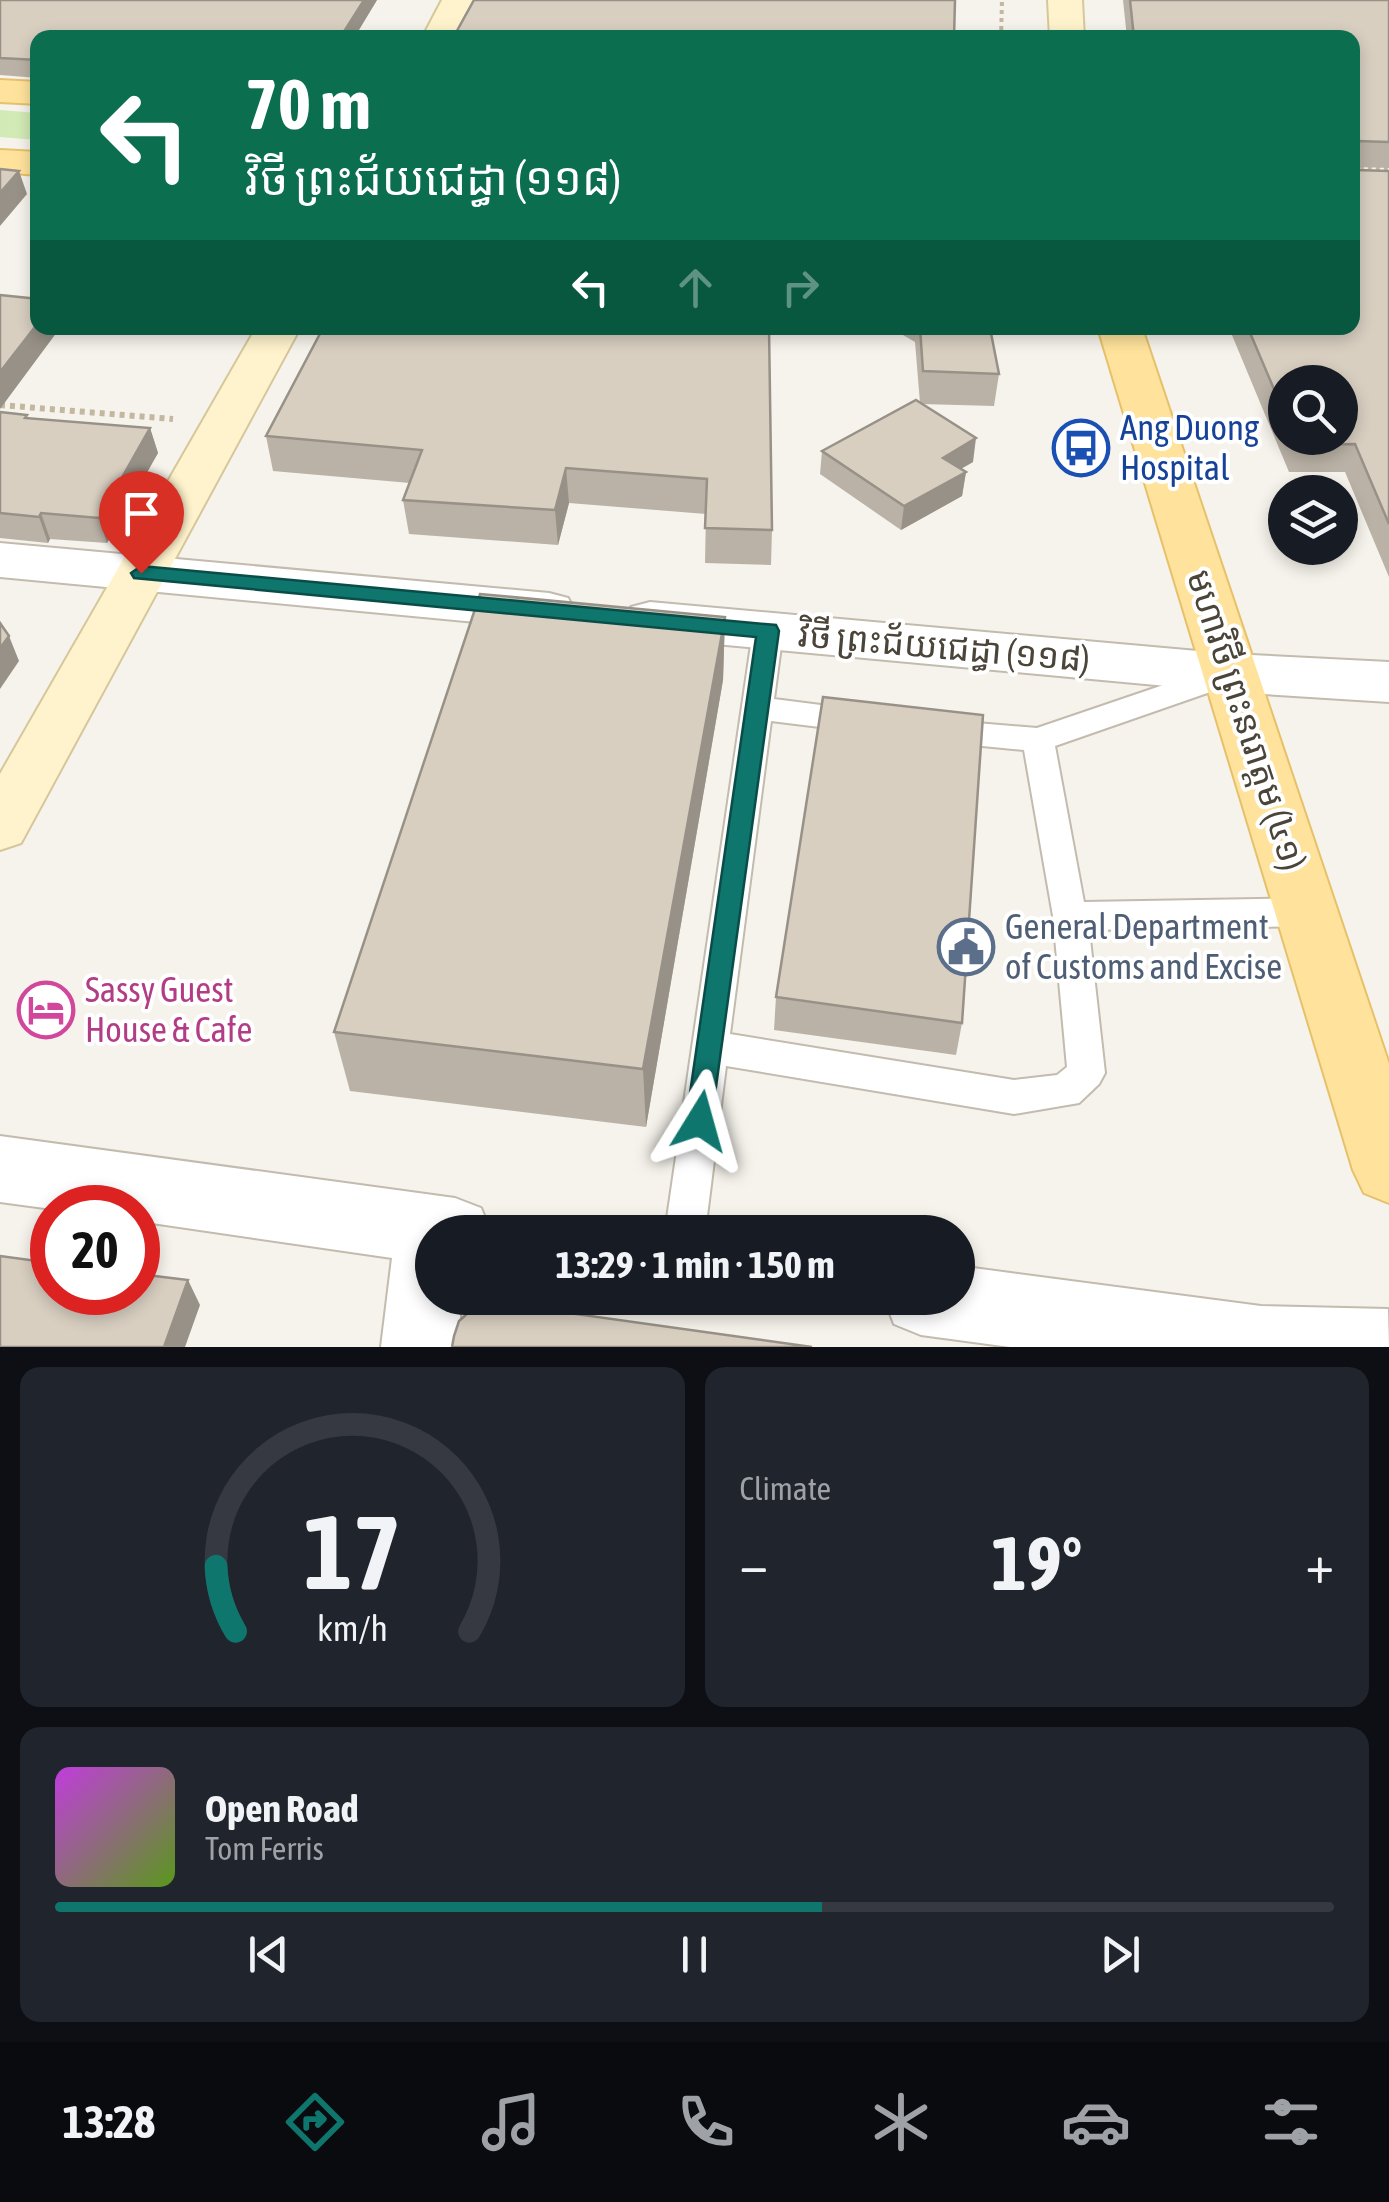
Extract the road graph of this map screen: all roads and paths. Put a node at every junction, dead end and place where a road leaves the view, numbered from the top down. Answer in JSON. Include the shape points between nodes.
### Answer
{"nodes":[{"id":1,"x":459,"y":0,"type":"edge"},
{"id":2,"x":1002,"y":0,"type":"edge"},
{"id":3,"x":1065,"y":0,"type":"edge"},
{"id":4,"x":443,"y":30,"type":"edge"},
{"id":5,"x":1002,"y":30,"type":"edge"},
{"id":6,"x":1067,"y":30,"type":"edge"},
{"id":7,"x":0,"y":91,"type":"edge"},
{"id":8,"x":30,"y":93,"type":"edge"},
{"id":9,"x":0,"y":161,"type":"edge"},
{"id":10,"x":30,"y":163,"type":"edge"},
{"id":11,"x":1360,"y":167,"type":"edge"},
{"id":12,"x":1389,"y":169,"type":"edge"},
{"id":13,"x":274,"y":335,"type":"edge"},
{"id":14,"x":1122,"y":335,"type":"edge"},
{"id":15,"x":0,"y":405,"type":"edge"},
{"id":16,"x":225,"y":423,"type":"junction"},
{"id":17,"x":0,"y":560,"type":"edge"},
{"id":18,"x":141,"y":573,"type":"junction"},
{"id":19,"x":768,"y":631,"type":"junction"},
{"id":20,"x":1231,"y":674,"type":"junction"},
{"id":21,"x":1389,"y":682,"type":"edge"},
{"id":22,"x":757,"y":708,"type":"junction"},
{"id":23,"x":1038,"y":740,"type":"junction"},
{"id":24,"x":0,"y":827,"type":"edge"},
{"id":25,"x":1307,"y":912,"type":"junction"},
{"id":26,"x":1070,"y":916,"type":"junction"},
{"id":27,"x":710,"y":1047,"type":"junction"},
{"id":28,"x":0,"y":1169,"type":"edge"},
{"id":29,"x":1389,"y":1170,"type":"edge"},
{"id":30,"x":687,"y":1215,"type":"edge"},
{"id":31,"x":415,"y":1229,"type":"edge"},
{"id":32,"x":975,"y":1305,"type":"edge"},
{"id":33,"x":424,"y":1315,"type":"edge"},
{"id":34,"x":419,"y":1347,"type":"edge"},
{"id":35,"x":1388,"y":1347,"type":"edge"}],
"edges":[{"from":1,"to":4,"type":"street"},
{"from":2,"to":5,"type":"path"},
{"from":3,"to":6,"type":"street"},
{"from":7,"to":8,"type":"main road"},
{"from":9,"to":10,"type":"main road"},
{"from":11,"to":12,"type":"path"},
{"from":13,"to":16,"type":"street"},
{"from":14,"to":20,"type":"main road","name":"មហាវិថី ព្រះនរោត្តម (៤១)"},
{"from":15,"to":16,"type":"path"},
{"from":16,"to":18,"type":"street"},
{"from":17,"to":18,"type":"street","name":"វិថី ព្រះជ័យជេដ្ធា (១១៨)"},
{"from":18,"to":19,"type":"street","name":"វិថី ព្រះជ័យជេដ្ធា (១១៨)"},
{"from":18,"to":24,"type":"street"},
{"from":19,"to":20,"type":"street","name":"វិថី ព្រះជ័យជេដ្ធា (១១៨)"},
{"from":19,"to":22,"type":"lane"},
{"from":20,"to":21,"type":"street","name":"វិថី ព្រះជ័យជេដ្ធា (១១៨)"},
{"from":20,"to":23,"type":"lane"},
{"from":20,"to":25,"type":"main road","name":"មហាវិថី ព្រះនរោត្តម (៤១)"},
{"from":22,"to":23,"type":"lane"},
{"from":22,"to":27,"type":"lane"},
{"from":23,"to":26,"type":"lane"},
{"from":25,"to":26,"type":"lane"},
{"from":25,"to":29,"type":"main road","name":"មហាវិថី ព្រះនរោត្តម (៤១)"},
{"from":26,"to":27,"type":"lane","via":[[1086,1073],[1066,1091],[1014,1098]]},
{"from":27,"to":30,"type":"lane"},
{"from":28,"to":31,"type":"street"},
{"from":32,"to":35,"type":"street","via":[[1261,1344]]},
{"from":33,"to":34,"type":"street"}]}
